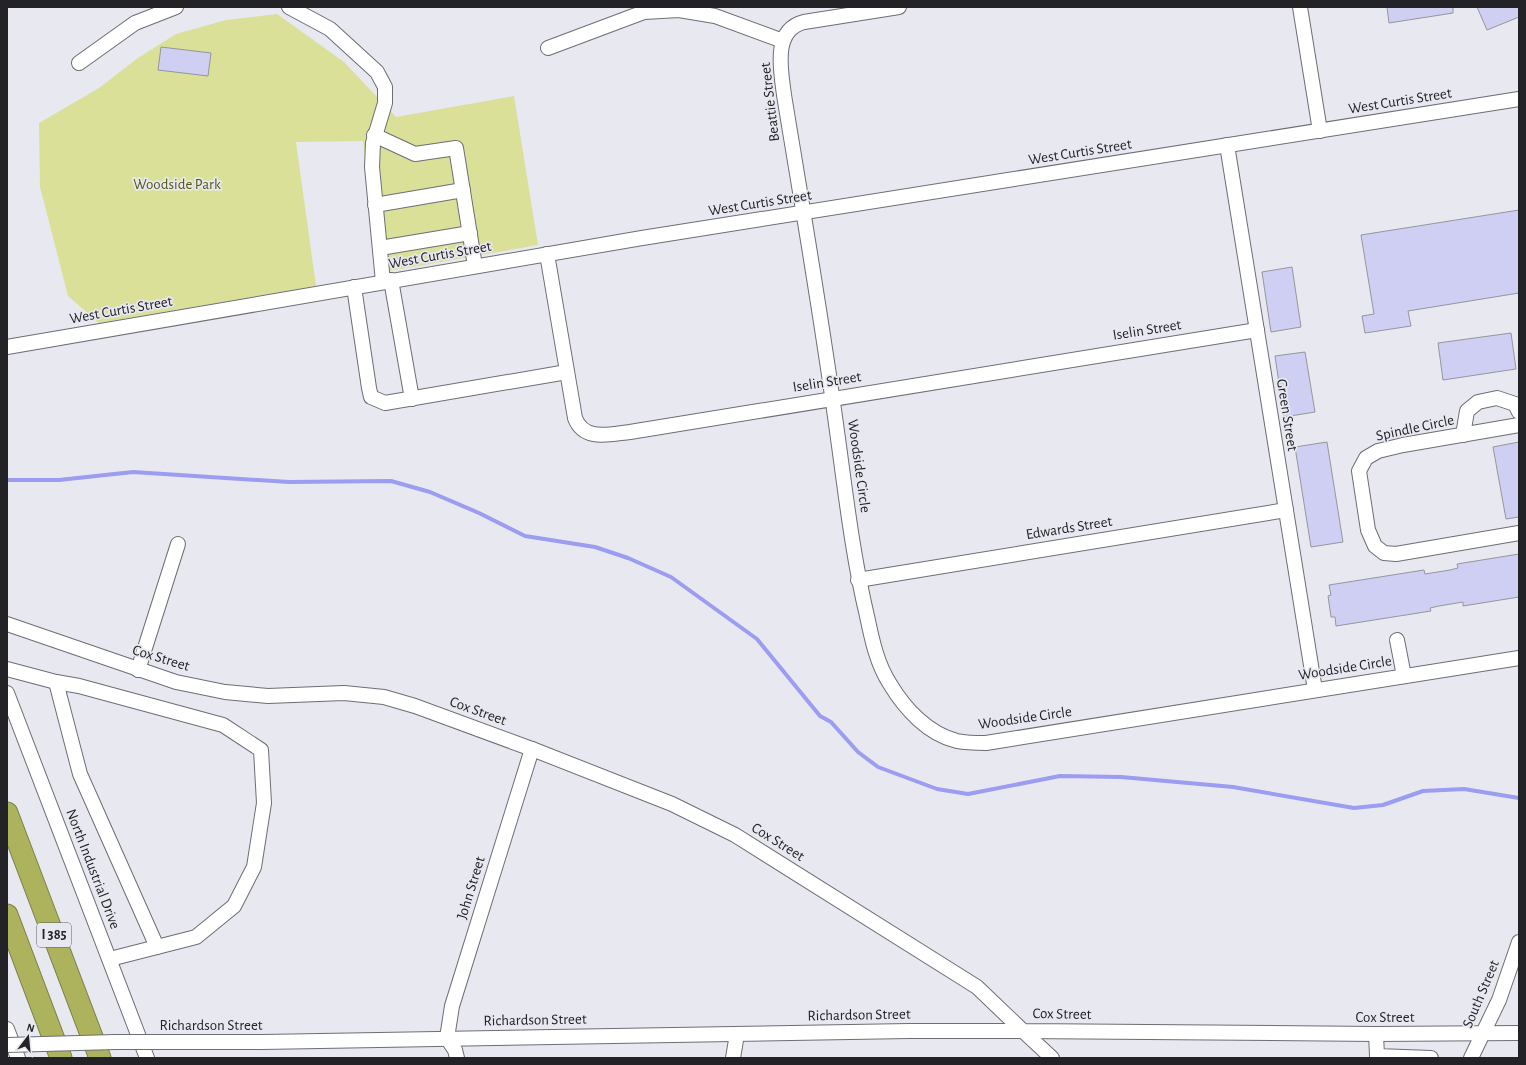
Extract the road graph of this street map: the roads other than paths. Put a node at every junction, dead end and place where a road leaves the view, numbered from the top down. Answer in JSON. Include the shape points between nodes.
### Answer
{"nodes":[{"id":1,"x":176,"y":7,"type":"edge"},
{"id":2,"x":289,"y":7,"type":"edge"},
{"id":3,"x":899,"y":7,"type":"edge"},
{"id":4,"x":1300,"y":7,"type":"edge"},
{"id":5,"x":783,"y":42,"type":"junction"},
{"id":6,"x":548,"y":48,"type":"dead end"},
{"id":7,"x":79,"y":63,"type":"dead end"},
{"id":8,"x":1519,"y":99,"type":"edge"},
{"id":9,"x":1320,"y":131,"type":"junction"},
{"id":10,"x":374,"y":135,"type":"junction"},
{"id":11,"x":1227,"y":145,"type":"junction"},
{"id":12,"x":463,"y":190,"type":"junction"},
{"id":13,"x":375,"y":205,"type":"junction"},
{"id":14,"x":804,"y":213,"type":"junction"},
{"id":15,"x":470,"y":234,"type":"junction"},
{"id":16,"x":380,"y":248,"type":"junction"},
{"id":17,"x":547,"y":254,"type":"junction"},
{"id":18,"x":475,"y":266,"type":"junction"},
{"id":19,"x":387,"y":281,"type":"junction"},
{"id":20,"x":354,"y":287,"type":"junction"},
{"id":21,"x":1257,"y":330,"type":"junction"},
{"id":22,"x":7,"y":347,"type":"edge"},
{"id":23,"x":567,"y":372,"type":"junction"},
{"id":24,"x":412,"y":398,"type":"junction"},
{"id":25,"x":833,"y":398,"type":"junction"},
{"id":26,"x":1519,"y":412,"type":"edge"},
{"id":27,"x":1519,"y":425,"type":"edge"},
{"id":28,"x":1463,"y":435,"type":"junction"},
{"id":29,"x":1286,"y":510,"type":"junction"},
{"id":30,"x":1519,"y":533,"type":"edge"},
{"id":31,"x":178,"y":544,"type":"dead end"},
{"id":32,"x":858,"y":580,"type":"junction"},
{"id":33,"x":7,"y":624,"type":"edge"},
{"id":34,"x":1397,"y":640,"type":"dead end"},
{"id":35,"x":1519,"y":658,"type":"edge"},
{"id":36,"x":7,"y":668,"type":"edge"},
{"id":37,"x":138,"y":670,"type":"junction"},
{"id":38,"x":1404,"y":676,"type":"junction"},
{"id":39,"x":56,"y":682,"type":"junction"},
{"id":40,"x":1315,"y":690,"type":"junction"},
{"id":41,"x":7,"y":693,"type":"edge"},
{"id":42,"x":532,"y":749,"type":"junction"},
{"id":43,"x":7,"y":813,"type":"edge"},
{"id":44,"x":7,"y":915,"type":"edge"},
{"id":45,"x":1519,"y":942,"type":"edge"},
{"id":46,"x":157,"y":947,"type":"junction"},
{"id":47,"x":110,"y":959,"type":"junction"},
{"id":48,"x":7,"y":1030,"type":"edge"},
{"id":49,"x":1023,"y":1030,"type":"junction"},
{"id":50,"x":1519,"y":1033,"type":"edge"},
{"id":51,"x":737,"y":1034,"type":"junction"},
{"id":52,"x":1376,"y":1034,"type":"junction"},
{"id":53,"x":1483,"y":1034,"type":"junction"},
{"id":54,"x":447,"y":1038,"type":"junction"},
{"id":55,"x":7,"y":1045,"type":"edge"},
{"id":56,"x":18,"y":1058,"type":"edge"},
{"id":57,"x":61,"y":1058,"type":"edge"},
{"id":58,"x":100,"y":1058,"type":"edge"},
{"id":59,"x":147,"y":1058,"type":"edge"},
{"id":60,"x":457,"y":1058,"type":"edge"},
{"id":61,"x":733,"y":1058,"type":"edge"},
{"id":62,"x":1052,"y":1058,"type":"edge"},
{"id":63,"x":1432,"y":1058,"type":"edge"},
{"id":64,"x":1471,"y":1058,"type":"edge"}],
"edges":[{"from":1,"to":7,"type":"street","via":[[135,23]]},
{"from":2,"to":10,"type":"street","via":[[330,29],[382,79],[385,103]]},
{"from":3,"to":5,"type":"street","name":"Beattie Street","via":[[797,24],[787,32]]},
{"from":4,"to":9,"type":"street"},
{"from":5,"to":6,"type":"street","via":[[715,16],[679,10],[644,12]]},
{"from":5,"to":14,"type":"street","name":"Beattie Street","via":[[784,96]]},
{"from":8,"to":9,"type":"street","name":"West Curtis Street"},
{"from":9,"to":11,"type":"street","name":"West Curtis Street"},
{"from":10,"to":12,"type":"street","via":[[415,154],[456,148]]},
{"from":10,"to":13,"type":"street","via":[[372,167]]},
{"from":11,"to":14,"type":"street","name":"West Curtis Street"},
{"from":11,"to":21,"type":"street","name":"Green Street"},
{"from":12,"to":13,"type":"street"},
{"from":12,"to":15,"type":"street"},
{"from":13,"to":16,"type":"street"},
{"from":14,"to":17,"type":"street","name":"West Curtis Street"},
{"from":14,"to":25,"type":"street","name":"Woodside Circle"},
{"from":15,"to":16,"type":"street"},
{"from":15,"to":18,"type":"street"},
{"from":16,"to":19,"type":"street"},
{"from":17,"to":18,"type":"street","name":"West Curtis Street"},
{"from":17,"to":23,"type":"street","name":"Iselin Street"},
{"from":18,"to":19,"type":"street","name":"West Curtis Street"},
{"from":19,"to":20,"type":"street","name":"West Curtis Street"},
{"from":19,"to":24,"type":"street"},
{"from":20,"to":22,"type":"street","name":"West Curtis Street"},
{"from":20,"to":24,"type":"street","via":[[371,397],[385,403]]},
{"from":21,"to":25,"type":"street","name":"Iselin Street"},
{"from":21,"to":29,"type":"street","name":"Green Street"},
{"from":23,"to":24,"type":"street"},
{"from":23,"to":25,"type":"street","name":"Iselin Street","via":[[574,418],[580,428],[598,436]]},
{"from":25,"to":32,"type":"street","name":"Woodside Circle"},
{"from":26,"to":28,"type":"street","via":[[1515,404],[1497,398],[1478,402],[1467,411]]},
{"from":27,"to":28,"type":"street","name":"Spindle Circle"},
{"from":28,"to":30,"type":"street","name":"Spindle Circle","via":[[1403,445],[1378,451],[1366,458],[1360,471],[1368,530],[1375,546],[1384,553],[1396,554]]},
{"from":29,"to":32,"type":"street","name":"Edwards Street"},
{"from":29,"to":40,"type":"street","name":"Green Street"},
{"from":31,"to":37,"type":"street"},
{"from":32,"to":40,"type":"street","name":"Woodside Circle","via":[[873,646],[890,685],[923,724],[936,733],[956,741],[986,743]]},
{"from":33,"to":37,"type":"street","name":"Cox Street"},
{"from":34,"to":38,"type":"street"},
{"from":35,"to":38,"type":"street","name":"Woodside Circle"},
{"from":36,"to":39,"type":"street"},
{"from":37,"to":42,"type":"street","name":"Cox Street","via":[[176,682],[225,692],[268,696],[344,693],[384,697]]},
{"from":38,"to":40,"type":"street","name":"Woodside Circle"},
{"from":39,"to":46,"type":"street","via":[[80,774]]},
{"from":39,"to":46,"type":"street","via":[[223,725],[261,750],[264,803],[254,867],[234,906],[196,937]]},
{"from":41,"to":47,"type":"street","name":"North Industrial Drive"},
{"from":42,"to":49,"type":"street","name":"Cox Street","via":[[672,804],[735,835],[977,987]]},
{"from":42,"to":54,"type":"street","name":"John Street","via":[[452,1006]]},
{"from":43,"to":58,"type":"highway","number":"I 385"},
{"from":44,"to":57,"type":"highway","number":"I 385"},
{"from":45,"to":53,"type":"street","name":"South Street","via":[[1499,1000]]},
{"from":46,"to":47,"type":"street"},
{"from":47,"to":59,"type":"street","name":"North Industrial Drive"},
{"from":48,"to":56,"type":"street"},
{"from":49,"to":51,"type":"street","name":"Richardson Street"},
{"from":49,"to":52,"type":"street","name":"Cox Street"},
{"from":49,"to":62,"type":"street"},
{"from":50,"to":53,"type":"street","name":"Cox Street"},
{"from":51,"to":54,"type":"street","name":"Richardson Street"},
{"from":51,"to":61,"type":"street"},
{"from":52,"to":53,"type":"street","name":"Cox Street"},
{"from":52,"to":63,"type":"street","via":[[1376,1056]]},
{"from":53,"to":64,"type":"street","name":"South Street"},
{"from":54,"to":55,"type":"street","name":"Richardson Street","bridge":true},
{"from":54,"to":60,"type":"street"}]}
